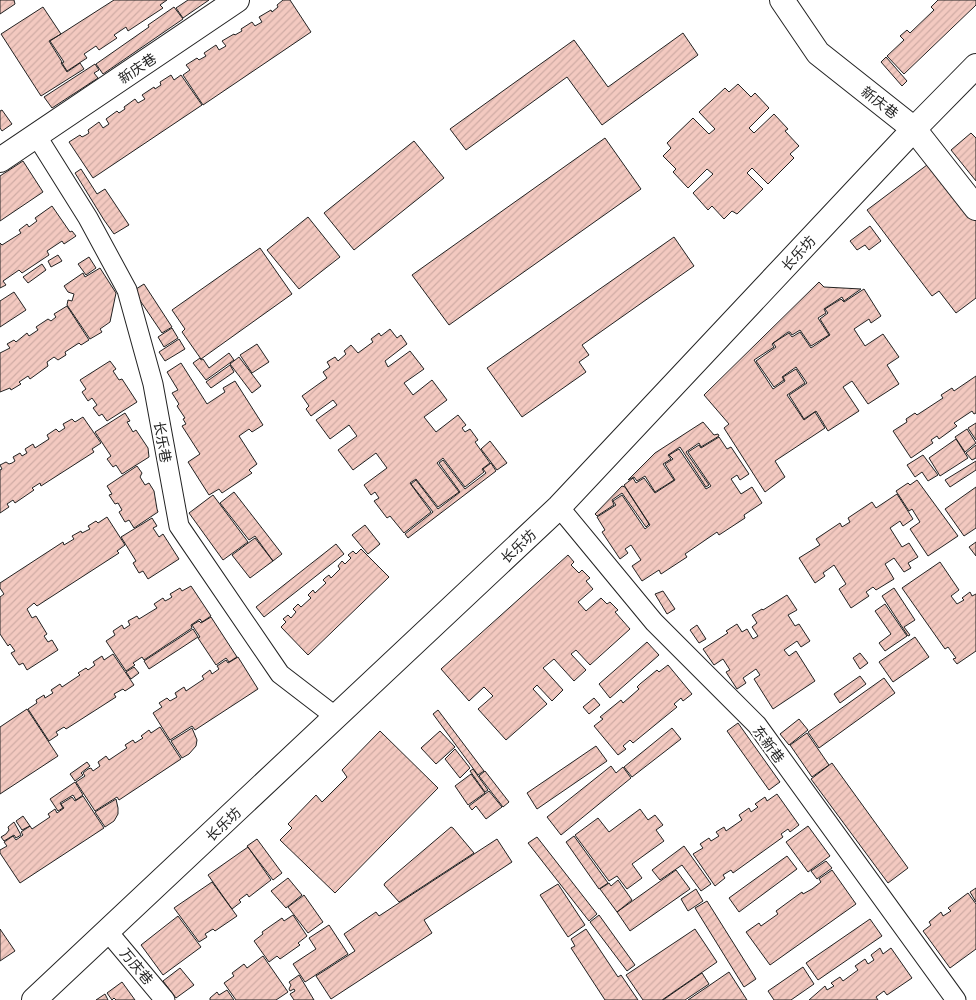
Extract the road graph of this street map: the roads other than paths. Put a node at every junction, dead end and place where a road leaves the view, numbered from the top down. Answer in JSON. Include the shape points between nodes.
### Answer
{"nodes":[{"id":1,"x":237,"y":0,"type":"edge"},
{"id":2,"x":782,"y":0,"type":"edge"},
{"id":3,"x":976,"y":66,"type":"edge"},
{"id":4,"x":914,"y":129,"type":"junction"},
{"id":5,"x":36,"y":135,"type":"junction"},
{"id":6,"x":0,"y":160,"type":"edge"},
{"id":7,"x":976,"y":208,"type":"edge"},
{"id":8,"x":559,"y":507,"type":"junction"},
{"id":9,"x":336,"y":717,"type":"junction"},
{"id":10,"x":108,"y":932,"type":"junction"},
{"id":11,"x":34,"y":1000,"type":"edge"},
{"id":12,"x":166,"y":1000,"type":"edge"},
{"id":13,"x":956,"y":1000,"type":"edge"}],
"edges":[{"from":1,"to":5,"type":"street","name":"新庆巷"},
{"from":2,"to":4,"type":"street","name":"新庆巷","via":[[818,53]]},
{"from":3,"to":4,"type":"street","name":"长乐坊"},
{"from":4,"to":7,"type":"street","name":"新庆巷"},
{"from":4,"to":8,"type":"street","name":"长乐坊"},
{"from":5,"to":6,"type":"street","name":"新庆巷"},
{"from":5,"to":9,"type":"street","name":"长乐巷","via":[[88,218],[126,290],[153,384],[179,526],[280,674]]},
{"from":8,"to":9,"type":"street","name":"长乐坊"},
{"from":8,"to":13,"type":"street","name":"东新巷","via":[[654,622],[756,725]]},
{"from":9,"to":10,"type":"street","name":"长乐坊"},
{"from":10,"to":11,"type":"street","name":"长乐坊"},
{"from":10,"to":12,"type":"street","name":"万庆巷"}]}
